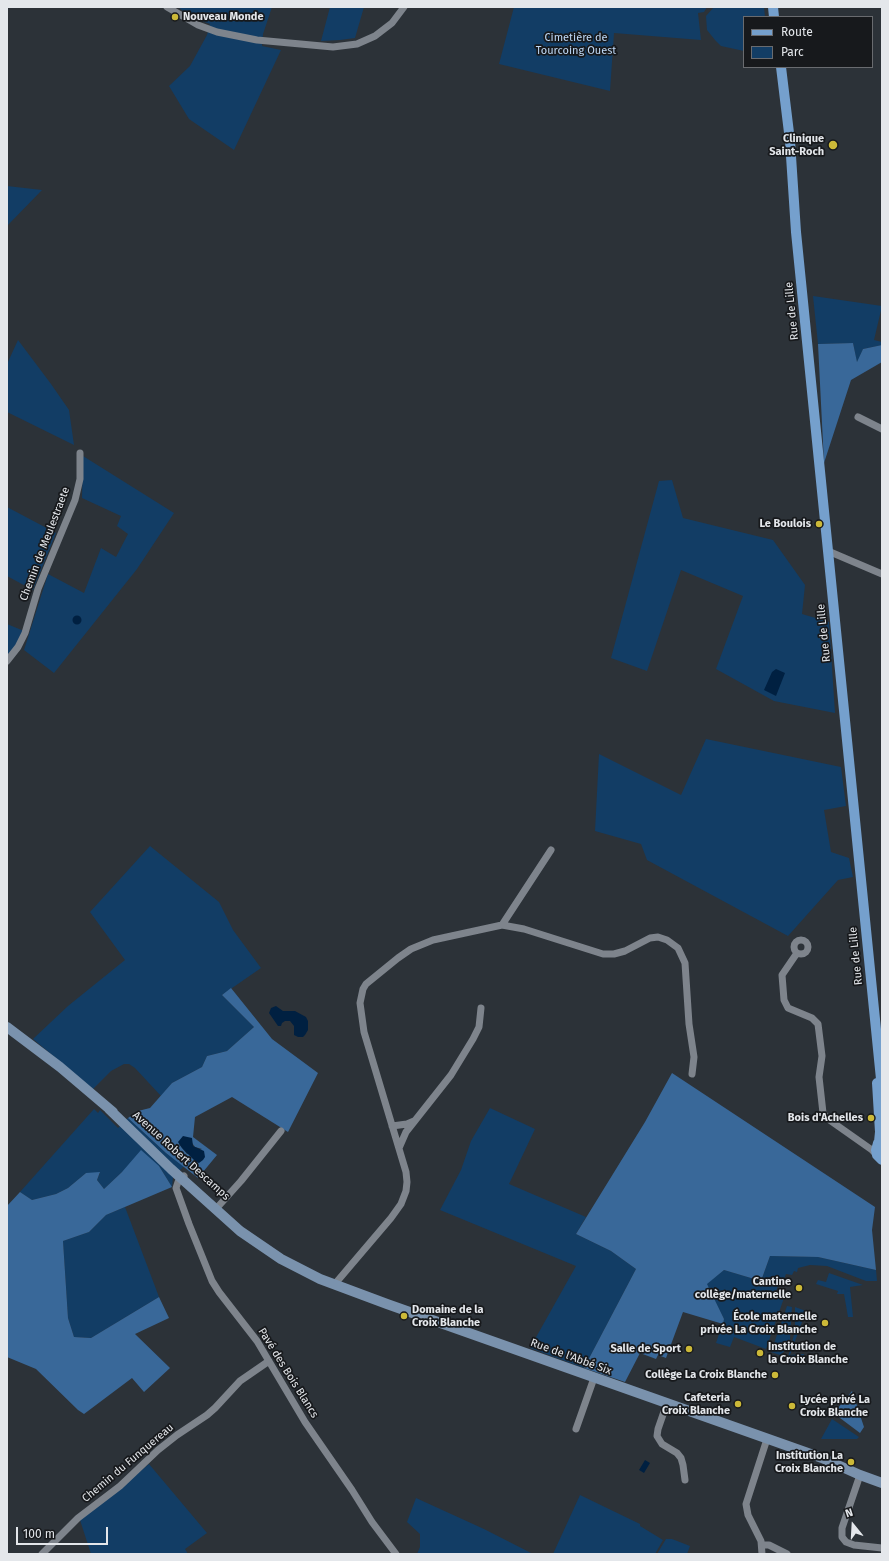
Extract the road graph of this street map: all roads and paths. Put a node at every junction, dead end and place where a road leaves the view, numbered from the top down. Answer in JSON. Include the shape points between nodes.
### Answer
{"nodes":[{"id":1,"x":167,"y":7,"type":"edge"},
{"id":2,"x":404,"y":7,"type":"edge"},
{"id":3,"x":778,"y":68,"type":"edge"},
{"id":4,"x":781,"y":68,"type":"edge"},
{"id":5,"x":796,"y":232,"type":"junction"},
{"id":6,"x":858,"y":418,"type":"dead end"},
{"id":7,"x":882,"y":430,"type":"edge"},
{"id":8,"x":80,"y":453,"type":"dead end"},
{"id":9,"x":828,"y":551,"type":"junction"},
{"id":10,"x":882,"y":574,"type":"edge"},
{"id":11,"x":7,"y":661,"type":"edge"},
{"id":12,"x":551,"y":850,"type":"dead end"},
{"id":13,"x":502,"y":925,"type":"junction"},
{"id":14,"x":797,"y":953,"type":"dead end"},
{"id":15,"x":481,"y":1008,"type":"dead end"},
{"id":16,"x":7,"y":1027,"type":"edge"},
{"id":17,"x":876,"y":1033,"type":"junction"},
{"id":18,"x":692,"y":1074,"type":"dead end"},
{"id":19,"x":882,"y":1089,"type":"edge"},
{"id":20,"x":416,"y":1120,"type":"junction"},
{"id":21,"x":392,"y":1126,"type":"junction"},
{"id":22,"x":281,"y":1131,"type":"dead end"},
{"id":23,"x":845,"y":1131,"type":"junction"},
{"id":24,"x":879,"y":1142,"type":"edge"},
{"id":25,"x":399,"y":1148,"type":"junction"},
{"id":26,"x":880,"y":1160,"type":"edge"},
{"id":27,"x":183,"y":1177,"type":"junction"},
{"id":28,"x":217,"y":1208,"type":"junction"},
{"id":29,"x":233,"y":1222,"type":"joint"},
{"id":30,"x":334,"y":1285,"type":"junction"},
{"id":31,"x":268,"y":1361,"type":"junction"},
{"id":32,"x":594,"y":1378,"type":"junction"},
{"id":33,"x":666,"y":1404,"type":"junction"},
{"id":34,"x":576,"y":1429,"type":"dead end"},
{"id":35,"x":767,"y":1439,"type":"junction"},
{"id":36,"x":832,"y":1461,"type":"junction"},
{"id":37,"x":860,"y":1475,"type":"junction"},
{"id":38,"x":882,"y":1477,"type":"edge"},
{"id":39,"x":685,"y":1480,"type":"dead end"},
{"id":40,"x":882,"y":1483,"type":"edge"},
{"id":41,"x":762,"y":1545,"type":"junction"},
{"id":42,"x":882,"y":1548,"type":"edge"},
{"id":43,"x":42,"y":1554,"type":"edge"},
{"id":44,"x":396,"y":1554,"type":"edge"},
{"id":45,"x":762,"y":1554,"type":"edge"},
{"id":46,"x":788,"y":1554,"type":"edge"}],
"edges":[{"from":1,"to":2,"type":"street","via":[[193,23],[217,32],[257,40],[333,47],[353,45],[370,39],[392,23]]},
{"from":3,"to":5,"type":"main road","name":"Rue de Lille","via":[[786,166]]},
{"from":4,"to":5,"type":"main road","name":"Rue de Lille","via":[[793,173]]},
{"from":5,"to":9,"type":"main road","name":"Rue de Lille"},
{"from":6,"to":7,"type":"street"},
{"from":8,"to":11,"type":"street","name":"Chemin de Meulestraete","via":[[80,479],[75,500],[38,589],[25,633]]},
{"from":9,"to":10,"type":"street"},
{"from":9,"to":17,"type":"main road","name":"Rue de Lille"},
{"from":12,"to":13,"type":"street"},
{"from":13,"to":18,"type":"street","via":[[524,929],[603,954],[625,951],[654,937],[675,944],[685,964],[694,1057]]},
{"from":13,"to":21,"type":"street","via":[[434,940],[416,947],[396,960],[364,988],[360,1003],[363,1024]]},
{"from":14,"to":23,"type":"street","via":[[782,975],[784,1003],[790,1010],[812,1018],[818,1024],[822,1056],[819,1078],[822,1110],[828,1119]]},
{"from":15,"to":20,"type":"street","via":[[479,1027],[473,1039],[451,1075]]},
{"from":16,"to":27,"type":"main road","name":"Avenue Robert Descamps","via":[[60,1067]]},
{"from":17,"to":19,"type":"main road","name":"Rue de Lille"},
{"from":17,"to":24,"type":"main road","name":"Rue de Lille"},
{"from":20,"to":21,"type":"street"},
{"from":20,"to":25,"type":"street"},
{"from":21,"to":25,"type":"street"},
{"from":22,"to":28,"type":"street"},
{"from":23,"to":24,"type":"street","via":[[864,1140]]},
{"from":23,"to":26,"type":"street","via":[[872,1150]]},
{"from":24,"to":26,"type":"main road","name":"Rue de Lille","via":[[876,1150]]},
{"from":25,"to":30,"type":"street","via":[[407,1177],[403,1199]]},
{"from":27,"to":28,"type":"main road","name":"Avenue Robert Descamps"},
{"from":27,"to":31,"type":"street","name":"Pavé des Bois Blancs","via":[[176,1188],[208,1274]]},
{"from":28,"to":29,"type":"main road","name":"Avenue Robert Descamps"},
{"from":29,"to":30,"type":"main road","name":"Rue de l'Abbé Six","via":[[303,1270]]},
{"from":30,"to":32,"type":"main road","name":"Rue de l'Abbé Six"},
{"from":31,"to":43,"type":"street","name":"Chemin du Funquereau","via":[[240,1381],[211,1412],[158,1450],[120,1486],[78,1518]]},
{"from":31,"to":44,"type":"street","name":"Pavé des Bois Blancs","via":[[305,1422]]},
{"from":32,"to":33,"type":"main road","name":"Rue de l'Abbé Six"},
{"from":32,"to":34,"type":"street"},
{"from":33,"to":35,"type":"main road","name":"Rue de l'Abbé Six"},
{"from":33,"to":39,"type":"street","via":[[657,1436],[662,1444],[681,1458]]},
{"from":35,"to":36,"type":"main road","name":"Rue de l'Abbé Six"},
{"from":35,"to":41,"type":"street","via":[[746,1504],[748,1515]]},
{"from":36,"to":37,"type":"main road","name":"Rue de l'Abbé Six"},
{"from":36,"to":38,"type":"main road","name":"Rue de l'Abbé Six"},
{"from":37,"to":40,"type":"main road","name":"Rue de l'Abbé Six"},
{"from":37,"to":42,"type":"street","via":[[842,1528],[842,1537],[854,1546]]},
{"from":41,"to":45,"type":"street"},
{"from":41,"to":46,"type":"street","via":[[769,1545]]}]}
